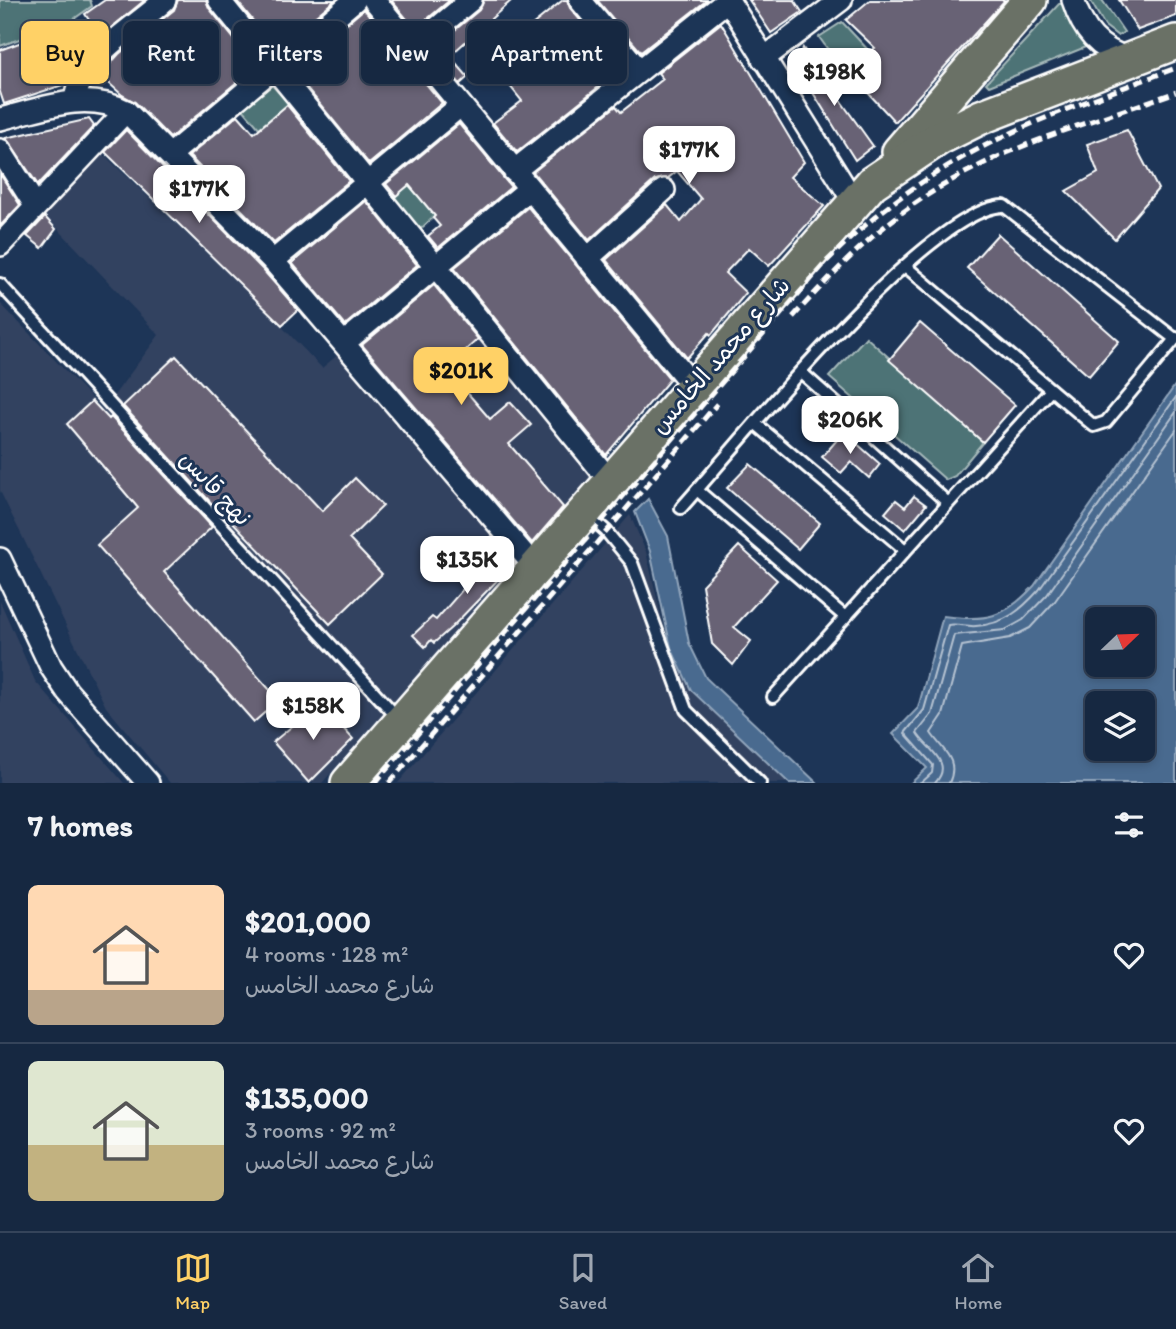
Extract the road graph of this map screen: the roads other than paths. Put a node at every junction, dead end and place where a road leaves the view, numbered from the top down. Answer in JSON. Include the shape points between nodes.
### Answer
{"nodes":[{"id":1,"x":165,"y":0,"type":"edge"},
{"id":2,"x":219,"y":0,"type":"edge"},
{"id":3,"x":355,"y":0,"type":"edge"},
{"id":4,"x":374,"y":0,"type":"edge"},
{"id":5,"x":471,"y":0,"type":"edge"},
{"id":6,"x":580,"y":0,"type":"edge"},
{"id":7,"x":728,"y":0,"type":"edge"},
{"id":8,"x":841,"y":0,"type":"edge"},
{"id":9,"x":1030,"y":0,"type":"edge"},
{"id":10,"x":1073,"y":0,"type":"edge"},
{"id":11,"x":235,"y":21,"type":"edge"},
{"id":12,"x":330,"y":21,"type":"edge"},
{"id":13,"x":392,"y":21,"type":"edge"},
{"id":14,"x":446,"y":21,"type":"edge"},
{"id":15,"x":1176,"y":42,"type":"edge"},
{"id":16,"x":763,"y":59,"type":"junction"},
{"id":17,"x":1129,"y":59,"type":"junction"},
{"id":18,"x":638,"y":69,"type":"junction"},
{"id":19,"x":254,"y":84,"type":"edge"},
{"id":20,"x":284,"y":84,"type":"edge"},
{"id":21,"x":443,"y":84,"type":"edge"},
{"id":22,"x":75,"y":100,"type":"junction"},
{"id":23,"x":460,"y":106,"type":"junction"},
{"id":24,"x":126,"y":111,"type":"junction"},
{"id":25,"x":0,"y":119,"type":"edge"},
{"id":26,"x":0,"y":150,"type":"edge"},
{"id":27,"x":170,"y":155,"type":"junction"},
{"id":28,"x":514,"y":171,"type":"junction"},
{"id":29,"x":365,"y":182,"type":"junction"},
{"id":30,"x":528,"y":189,"type":"junction"},
{"id":31,"x":664,"y":190,"type":"dead end"},
{"id":32,"x":863,"y":192,"type":"junction"},
{"id":33,"x":35,"y":205,"type":"junction"},
{"id":34,"x":0,"y":245,"type":"edge"},
{"id":35,"x":587,"y":259,"type":"junction"},
{"id":36,"x":273,"y":261,"type":"junction"},
{"id":37,"x":905,"y":266,"type":"junction"},
{"id":38,"x":436,"y":268,"type":"junction"},
{"id":39,"x":0,"y":284,"type":"edge"},
{"id":40,"x":1176,"y":339,"type":"edge"},
{"id":41,"x":344,"y":344,"type":"junction"},
{"id":42,"x":802,"y":373,"type":"junction"},
{"id":43,"x":693,"y":386,"type":"junction"},
{"id":44,"x":1051,"y":390,"type":"junction"},
{"id":45,"x":756,"y":424,"type":"junction"},
{"id":46,"x":610,"y":481,"type":"junction"},
{"id":47,"x":697,"y":490,"type":"junction"},
{"id":48,"x":947,"y":502,"type":"junction"},
{"id":49,"x":681,"y":508,"type":"dead end"},
{"id":50,"x":584,"y":511,"type":"junction"},
{"id":51,"x":904,"y":549,"type":"junction"},
{"id":52,"x":0,"y":559,"type":"edge"},
{"id":53,"x":535,"y":567,"type":"junction"},
{"id":54,"x":844,"y":616,"type":"junction"},
{"id":55,"x":773,"y":697,"type":"dead end"},
{"id":56,"x":401,"y":721,"type":"junction"},
{"id":57,"x":148,"y":783,"type":"edge"},
{"id":58,"x":348,"y":783,"type":"edge"},
{"id":59,"x":760,"y":783,"type":"edge"}],
"edges":[{"from":1,"to":22,"type":"street","via":[[96,58],[77,84]]},
{"from":2,"to":11,"type":"street"},
{"from":3,"to":12,"type":"street"},
{"from":4,"to":13,"type":"street"},
{"from":5,"to":14,"type":"street"},
{"from":6,"to":18,"type":"street"},
{"from":7,"to":16,"type":"street"},
{"from":7,"to":18,"type":"street"},
{"from":8,"to":16,"type":"street"},
{"from":9,"to":32,"type":"main road"},
{"from":10,"to":17,"type":"street","via":[[1097,42],[1108,52]]},
{"from":15,"to":17,"type":"main road","name":"شارع محمد الخامس"},
{"from":16,"to":32,"type":"street"},
{"from":17,"to":32,"type":"main road","name":"شارع محمد الخامس","via":[[939,138]]},
{"from":18,"to":28,"type":"street"},
{"from":19,"to":27,"type":"street"},
{"from":20,"to":29,"type":"street"},
{"from":21,"to":23,"type":"street"},
{"from":22,"to":24,"type":"street","via":[[97,101]]},
{"from":22,"to":25,"type":"street"},
{"from":23,"to":28,"type":"street"},
{"from":23,"to":29,"type":"street"},
{"from":24,"to":27,"type":"street"},
{"from":24,"to":33,"type":"street"},
{"from":26,"to":33,"type":"street"},
{"from":27,"to":36,"type":"street"},
{"from":28,"to":30,"type":"street"},
{"from":29,"to":36,"type":"street"},
{"from":29,"to":38,"type":"street"},
{"from":30,"to":35,"type":"street"},
{"from":30,"to":38,"type":"street"},
{"from":31,"to":35,"type":"street"},
{"from":32,"to":43,"type":"main road","name":"شارع محمد الخامس"},
{"from":33,"to":34,"type":"street"},
{"from":35,"to":43,"type":"street"},
{"from":36,"to":41,"type":"street"},
{"from":37,"to":40,"type":"lane","via":[[933,239],[974,213],[1004,206]]},
{"from":37,"to":42,"type":"lane","via":[[848,320]]},
{"from":37,"to":44,"type":"lane"},
{"from":38,"to":41,"type":"street"},
{"from":38,"to":46,"type":"street"},
{"from":39,"to":56,"type":"lane","name":"نهج قابس"},
{"from":40,"to":44,"type":"lane","via":[[1101,426],[1091,424]]},
{"from":41,"to":53,"type":"street"},
{"from":42,"to":45,"type":"lane"},
{"from":42,"to":48,"type":"lane"},
{"from":43,"to":46,"type":"main road","name":"شارع محمد الخامس"},
{"from":44,"to":48,"type":"lane"},
{"from":45,"to":47,"type":"lane"},
{"from":45,"to":51,"type":"lane"},
{"from":46,"to":50,"type":"main road","name":"شارع محمد الخامس"},
{"from":47,"to":49,"type":"lane"},
{"from":47,"to":54,"type":"lane"},
{"from":48,"to":51,"type":"lane"},
{"from":50,"to":53,"type":"main road","name":"شارع محمد الخامس"},
{"from":50,"to":59,"type":"lane","via":[[632,563],[686,710]]},
{"from":51,"to":54,"type":"lane"},
{"from":52,"to":57,"type":"street","via":[[51,667]]},
{"from":53,"to":56,"type":"main road","name":"شارع محمد الخامس"},
{"from":54,"to":55,"type":"lane"},
{"from":56,"to":58,"type":"main road","name":"شارع محمد الخامس"}]}
